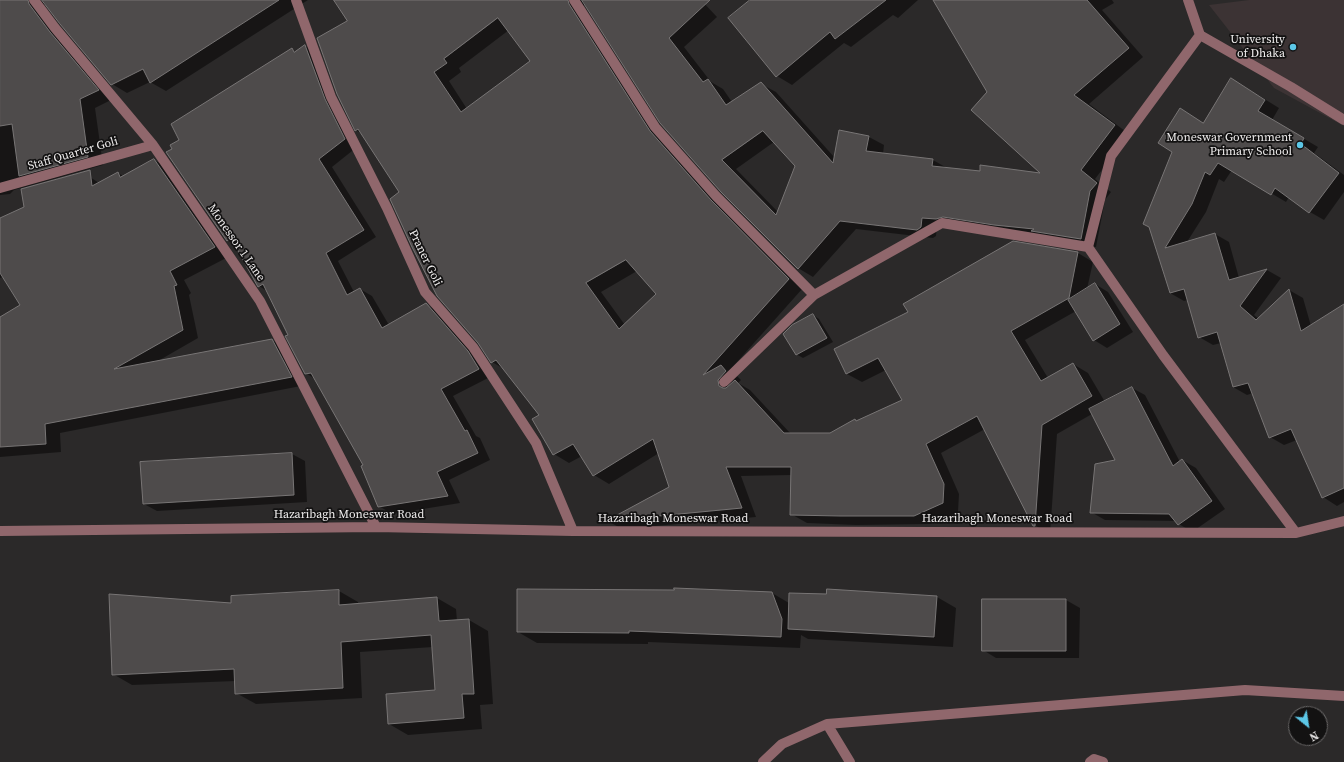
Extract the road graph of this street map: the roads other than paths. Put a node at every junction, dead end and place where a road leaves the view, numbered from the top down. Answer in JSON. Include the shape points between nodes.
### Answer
{"nodes":[{"id":1,"x":34,"y":0,"type":"edge"},
{"id":2,"x":296,"y":0,"type":"edge"},
{"id":3,"x":574,"y":0,"type":"edge"},
{"id":4,"x":1188,"y":0,"type":"edge"},
{"id":5,"x":1200,"y":35,"type":"junction"},
{"id":6,"x":1344,"y":120,"type":"edge"},
{"id":7,"x":153,"y":145,"type":"junction"},
{"id":8,"x":0,"y":188,"type":"edge"},
{"id":9,"x":1088,"y":246,"type":"junction"},
{"id":10,"x":814,"y":295,"type":"junction"},
{"id":11,"x":724,"y":382,"type":"dead end"},
{"id":12,"x":1344,"y":521,"type":"edge"},
{"id":13,"x":376,"y":527,"type":"junction"},
{"id":14,"x":0,"y":531,"type":"edge"},
{"id":15,"x":573,"y":531,"type":"junction"},
{"id":16,"x":1296,"y":533,"type":"junction"},
{"id":17,"x":1344,"y":696,"type":"edge"},
{"id":18,"x":827,"y":724,"type":"junction"},
{"id":19,"x":763,"y":762,"type":"edge"},
{"id":20,"x":850,"y":762,"type":"edge"},
{"id":21,"x":1090,"y":762,"type":"edge"},
{"id":22,"x":1103,"y":762,"type":"edge"}],
"edges":[{"from":1,"to":7,"type":"street","name":"Monessor 1 Lane"},
{"from":2,"to":15,"type":"street","name":"Praner Goli","via":[[331,97],[387,208],[425,292],[473,347],[536,443]]},
{"from":3,"to":10,"type":"street","via":[[655,126],[716,196]]},
{"from":4,"to":5,"type":"street"},
{"from":5,"to":6,"type":"street"},
{"from":5,"to":9,"type":"street","via":[[1111,156]]},
{"from":7,"to":8,"type":"street","name":"Staff Quarter Goli"},
{"from":7,"to":13,"type":"street","name":"Monessor 1 Lane","via":[[260,302]]},
{"from":9,"to":10,"type":"street","via":[[942,223]]},
{"from":9,"to":16,"type":"street","via":[[1163,355]]},
{"from":10,"to":11,"type":"street"},
{"from":12,"to":16,"type":"street","name":"Hazaribagh Moneswar Road"},
{"from":13,"to":14,"type":"street","name":"Hazaribagh Moneswar Road"},
{"from":13,"to":15,"type":"street","name":"Hazaribagh Moneswar Road"},
{"from":15,"to":16,"type":"street","name":"Hazaribagh Moneswar Road"},
{"from":17,"to":18,"type":"street","via":[[1245,690]]},
{"from":18,"to":19,"type":"street","via":[[782,744]]},
{"from":18,"to":20,"type":"street"},
{"from":21,"to":22,"type":"street","via":[[1094,759]]}]}
